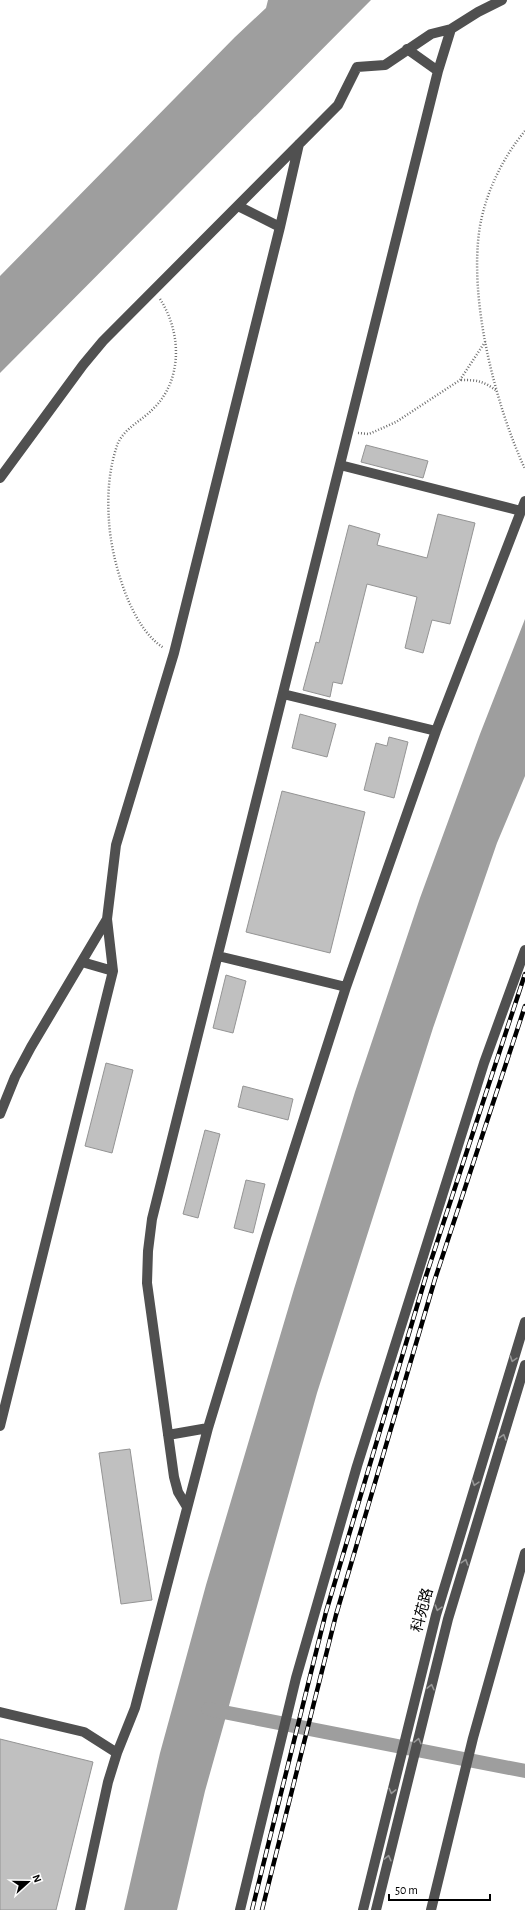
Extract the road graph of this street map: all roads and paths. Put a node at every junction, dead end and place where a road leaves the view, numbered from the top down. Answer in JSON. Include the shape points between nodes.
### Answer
{"nodes":[{"id":1,"x":502,"y":0,"type":"edge"},
{"id":2,"x":451,"y":29,"type":"junction"},
{"id":3,"x":407,"y":49,"type":"junction"},
{"id":4,"x":438,"y":71,"type":"junction"},
{"id":5,"x":525,"y":131,"type":"edge"},
{"id":6,"x":298,"y":144,"type":"junction"},
{"id":7,"x":238,"y":206,"type":"junction"},
{"id":8,"x":280,"y":227,"type":"junction"},
{"id":9,"x":154,"y":290,"type":"junction"},
{"id":10,"x":485,"y":341,"type":"junction"},
{"id":11,"x":460,"y":380,"type":"junction"},
{"id":12,"x":497,"y":392,"type":"junction"},
{"id":13,"x":348,"y":431,"type":"junction"},
{"id":14,"x":340,"y":465,"type":"junction"},
{"id":15,"x":525,"y":469,"type":"edge"},
{"id":16,"x":0,"y":478,"type":"edge"},
{"id":17,"x":523,"y":506,"type":"edge"},
{"id":18,"x":174,"y":653,"type":"junction"},
{"id":19,"x":283,"y":694,"type":"junction"},
{"id":20,"x":436,"y":731,"type":"junction"},
{"id":21,"x":107,"y":919,"type":"junction"},
{"id":22,"x":525,"y":950,"type":"edge"},
{"id":23,"x":218,"y":956,"type":"junction"},
{"id":24,"x":82,"y":962,"type":"junction"},
{"id":25,"x":113,"y":971,"type":"junction"},
{"id":26,"x":346,"y":987,"type":"junction"},
{"id":27,"x":0,"y":1114,"type":"edge"},
{"id":28,"x":525,"y":1322,"type":"edge"},
{"id":29,"x":525,"y":1365,"type":"edge"},
{"id":30,"x":0,"y":1426,"type":"edge"},
{"id":31,"x":208,"y":1428,"type":"junction"},
{"id":32,"x":168,"y":1435,"type":"junction"},
{"id":33,"x":187,"y":1507,"type":"junction"},
{"id":34,"x":525,"y":1553,"type":"edge"},
{"id":35,"x":0,"y":1712,"type":"edge"},
{"id":36,"x":117,"y":1753,"type":"junction"},
{"id":37,"x":80,"y":1910,"type":"edge"},
{"id":38,"x":240,"y":1910,"type":"edge"},
{"id":39,"x":363,"y":1910,"type":"edge"},
{"id":40,"x":376,"y":1910,"type":"edge"},
{"id":41,"x":431,"y":1910,"type":"edge"}],
"edges":[{"from":1,"to":2,"type":"street"},
{"from":2,"to":3,"type":"street","via":[[431,34]]},
{"from":2,"to":4,"type":"street"},
{"from":3,"to":4,"type":"street"},
{"from":3,"to":6,"type":"street","via":[[385,65],[357,67],[338,105]]},
{"from":4,"to":13,"type":"street"},
{"from":5,"to":10,"type":"path","via":[[497,174],[480,226],[478,279]]},
{"from":6,"to":7,"type":"street"},
{"from":6,"to":8,"type":"street"},
{"from":7,"to":8,"type":"street"},
{"from":7,"to":9,"type":"street"},
{"from":8,"to":18,"type":"street"},
{"from":9,"to":16,"type":"street","via":[[83,364]]},
{"from":9,"to":18,"type":"path","via":[[165,307],[176,336],[177,352],[173,375],[161,402],[129,428],[119,441],[113,457],[109,521],[119,572],[136,615],[148,634],[158,644]]},
{"from":10,"to":11,"type":"path"},
{"from":10,"to":12,"type":"path"},
{"from":11,"to":12,"type":"path","via":[[478,380]]},
{"from":11,"to":13,"type":"path","via":[[409,414],[376,431],[363,434]]},
{"from":12,"to":15,"type":"path"},
{"from":13,"to":14,"type":"street"},
{"from":14,"to":17,"type":"street"},
{"from":14,"to":19,"type":"street"},
{"from":17,"to":20,"type":"street"},
{"from":18,"to":21,"type":"street","via":[[116,845]]},
{"from":19,"to":20,"type":"street"},
{"from":19,"to":23,"type":"street"},
{"from":20,"to":26,"type":"street"},
{"from":21,"to":24,"type":"street"},
{"from":21,"to":25,"type":"street"},
{"from":22,"to":38,"type":"street","via":[[484,1063],[357,1466],[292,1695]]},
{"from":23,"to":26,"type":"street"},
{"from":23,"to":32,"type":"street","via":[[152,1219],[148,1252],[146,1283]]},
{"from":24,"to":25,"type":"street"},
{"from":24,"to":27,"type":"street","via":[[31,1047]]},
{"from":25,"to":30,"type":"street"},
{"from":26,"to":31,"type":"street"},
{"from":28,"to":39,"type":"street","name":"科苑路","one_way":true,"via":[[436,1615]]},
{"from":40,"to":29,"type":"street","name":"科苑路","one_way":true,"via":[[448,1619]]},
{"from":31,"to":32,"type":"street"},
{"from":31,"to":33,"type":"street"},
{"from":32,"to":33,"type":"street","via":[[174,1477],[178,1492]]},
{"from":33,"to":36,"type":"street","via":[[135,1708]]},
{"from":34,"to":41,"type":"street","via":[[473,1738]]},
{"from":35,"to":36,"type":"street","via":[[84,1732]]},
{"from":36,"to":37,"type":"street","via":[[108,1782]]}]}
